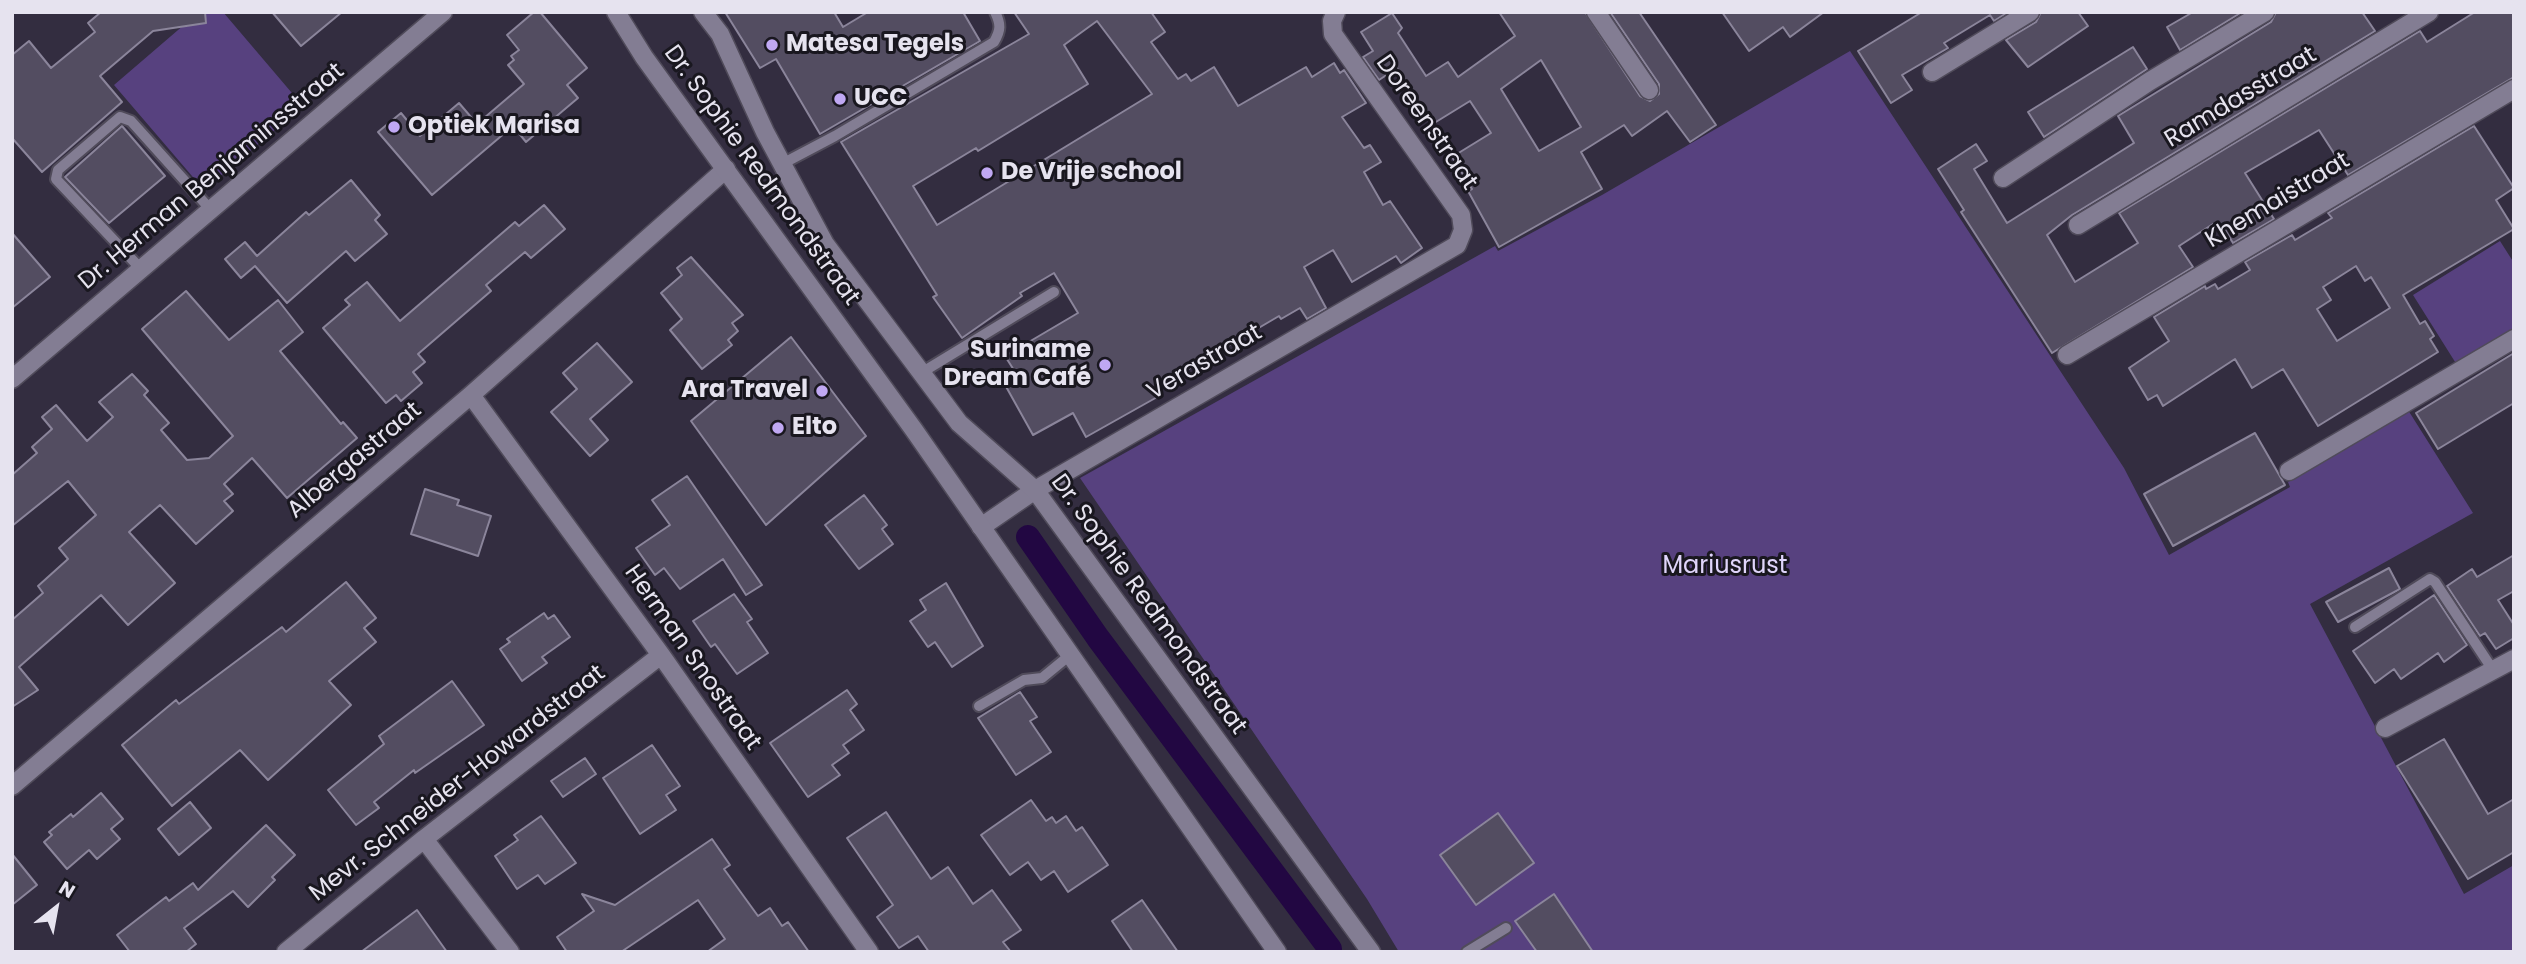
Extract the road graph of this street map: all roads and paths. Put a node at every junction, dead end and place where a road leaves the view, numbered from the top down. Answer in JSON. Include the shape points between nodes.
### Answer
{"nodes":[{"id":1,"x":443,"y":12,"type":"edge"},
{"id":2,"x":617,"y":12,"type":"edge"},
{"id":3,"x":703,"y":12,"type":"edge"},
{"id":4,"x":995,"y":12,"type":"edge"},
{"id":5,"x":1336,"y":12,"type":"edge"},
{"id":6,"x":1596,"y":12,"type":"edge"},
{"id":7,"x":2030,"y":12,"type":"edge"},
{"id":8,"x":2265,"y":12,"type":"edge"},
{"id":9,"x":2429,"y":12,"type":"edge"},
{"id":10,"x":1932,"y":72,"type":"dead end"},
{"id":11,"x":2514,"y":89,"type":"edge"},
{"id":12,"x":1649,"y":90,"type":"dead end"},
{"id":13,"x":782,"y":164,"type":"junction"},
{"id":14,"x":726,"y":169,"type":"junction"},
{"id":15,"x":2003,"y":178,"type":"dead end"},
{"id":16,"x":211,"y":210,"type":"junction"},
{"id":17,"x":2078,"y":225,"type":"dead end"},
{"id":18,"x":1457,"y":245,"type":"joint"},
{"id":19,"x":141,"y":269,"type":"junction"},
{"id":20,"x":1054,"y":292,"type":"dead end"},
{"id":21,"x":2514,"y":339,"type":"edge"},
{"id":22,"x":2067,"y":355,"type":"dead end"},
{"id":23,"x":921,"y":373,"type":"junction"},
{"id":24,"x":12,"y":379,"type":"edge"},
{"id":25,"x":471,"y":395,"type":"junction"},
{"id":26,"x":2289,"y":471,"type":"dead end"},
{"id":27,"x":1035,"y":490,"type":"junction"},
{"id":28,"x":981,"y":527,"type":"junction"},
{"id":29,"x":2354,"y":627,"type":"dead end"},
{"id":30,"x":661,"y":654,"type":"junction"},
{"id":31,"x":1070,"y":655,"type":"junction"},
{"id":32,"x":2514,"y":659,"type":"edge"},
{"id":33,"x":2493,"y":670,"type":"junction"},
{"id":34,"x":979,"y":706,"type":"dead end"},
{"id":35,"x":2385,"y":728,"type":"dead end"},
{"id":36,"x":12,"y":786,"type":"edge"},
{"id":37,"x":424,"y":839,"type":"junction"},
{"id":38,"x":1506,"y":928,"type":"dead end"},
{"id":39,"x":286,"y":952,"type":"edge"},
{"id":40,"x":510,"y":952,"type":"edge"},
{"id":41,"x":869,"y":952,"type":"edge"},
{"id":42,"x":1277,"y":952,"type":"edge"},
{"id":43,"x":1371,"y":952,"type":"edge"},
{"id":44,"x":1467,"y":952,"type":"edge"}],
"edges":[{"from":1,"to":16,"type":"street","name":"Dr. Herman Benjaminsstraat"},
{"from":2,"to":14,"type":"street","name":"Dr. Sophie Redmondstraat"},
{"from":3,"to":13,"type":"street","name":"Dr. Sophie Redmondstraat","via":[[720,34]]},
{"from":4,"to":13,"type":"lane","via":[[1000,22],[994,42]]},
{"from":5,"to":18,"type":"street","name":"Doreenstraat","via":[[1333,34],[1461,215],[1463,230]]},
{"from":6,"to":12,"type":"street"},
{"from":7,"to":10,"type":"street"},
{"from":8,"to":15,"type":"street"},
{"from":9,"to":17,"type":"street","name":"Ramdasstraat"},
{"from":11,"to":22,"type":"street","name":"Khemaistraat"},
{"from":13,"to":23,"type":"street","name":"Dr. Sophie Redmondstraat","via":[[825,244]]},
{"from":14,"to":25,"type":"street","name":"Albergastraat"},
{"from":14,"to":28,"type":"street","name":"Dr. Sophie Redmondstraat"},
{"from":16,"to":19,"type":"street","name":"Dr. Herman Benjaminsstraat"},
{"from":16,"to":19,"type":"lane","via":[[131,121],[120,117],[58,170],[56,179]]},
{"from":18,"to":27,"type":"street","name":"Verastraat"},
{"from":19,"to":24,"type":"street","name":"Dr. Herman Benjaminsstraat"},
{"from":20,"to":23,"type":"lane"},
{"from":21,"to":26,"type":"street"},
{"from":23,"to":27,"type":"street","name":"Dr. Sophie Redmondstraat","via":[[959,423]]},
{"from":25,"to":30,"type":"street","name":"Herman Snostraat"},
{"from":25,"to":36,"type":"street","name":"Albergastraat"},
{"from":27,"to":28,"type":"street","name":"Verastraat"},
{"from":27,"to":43,"type":"street","name":"Dr. Sophie Redmondstraat"},
{"from":28,"to":31,"type":"street","name":"Dr. Sophie Redmondstraat"},
{"from":29,"to":33,"type":"lane","via":[[2430,579]]},
{"from":30,"to":37,"type":"street","name":"Mevr. Schneider-Howardstraat"},
{"from":30,"to":41,"type":"street","name":"Herman Snostraat"},
{"from":31,"to":34,"type":"lane","via":[[1042,678],[1024,680]]},
{"from":31,"to":42,"type":"street","name":"Dr. Sophie Redmondstraat"},
{"from":32,"to":33,"type":"street"},
{"from":33,"to":35,"type":"street"},
{"from":37,"to":39,"type":"street","name":"Mevr. Schneider-Howardstraat"},
{"from":37,"to":40,"type":"street"},
{"from":38,"to":44,"type":"lane"}]}
